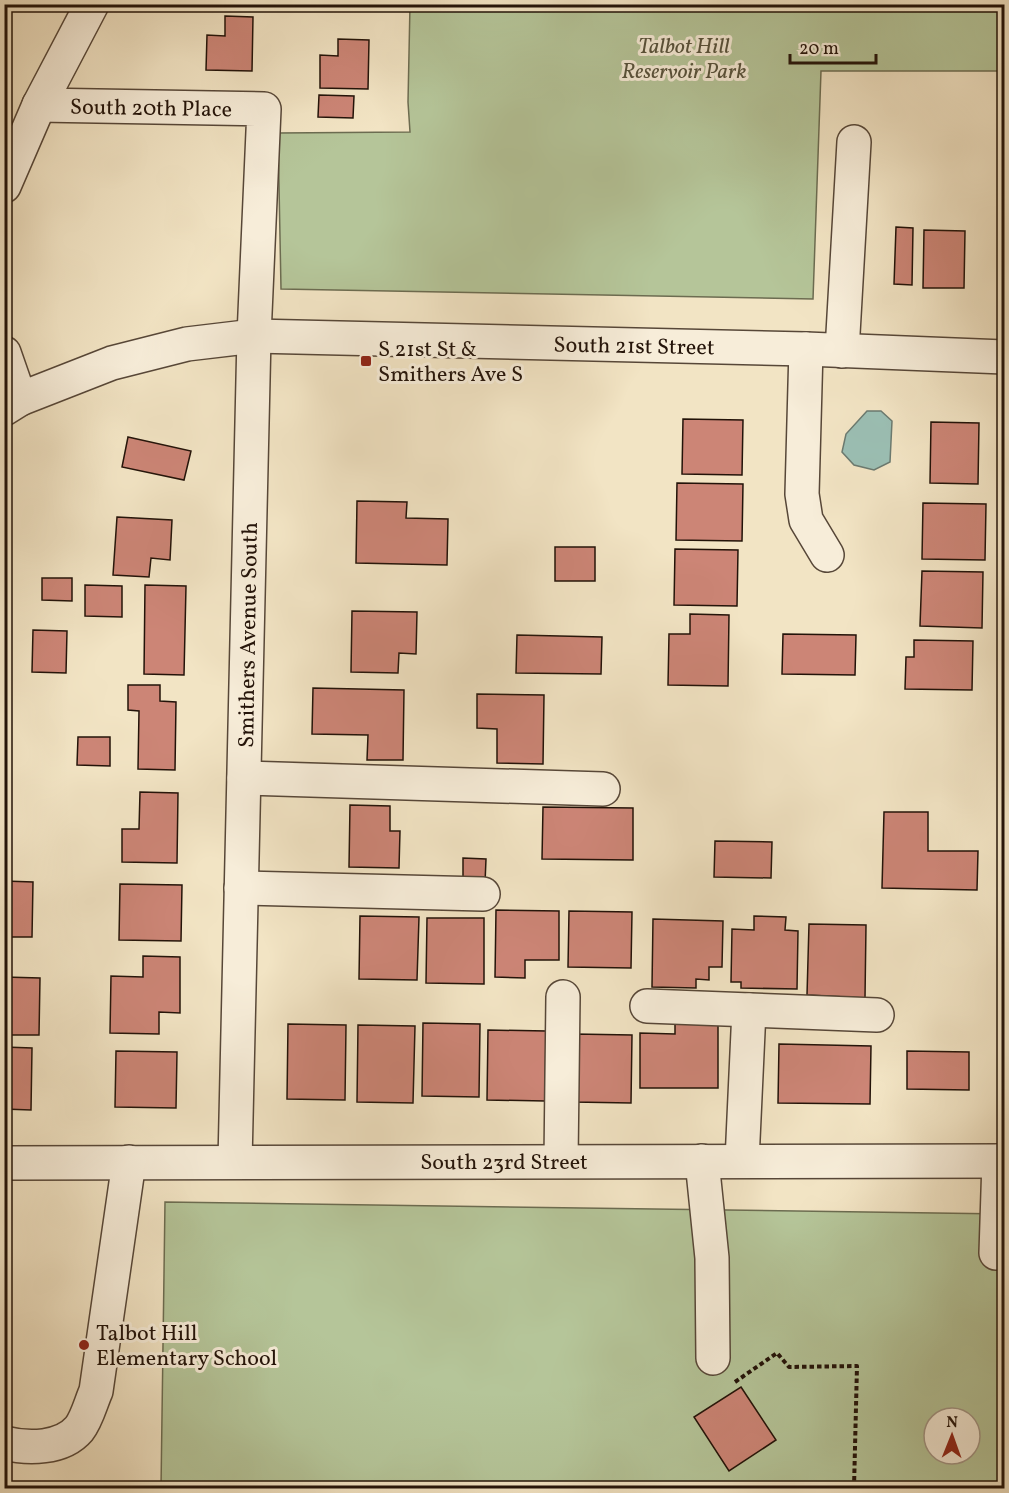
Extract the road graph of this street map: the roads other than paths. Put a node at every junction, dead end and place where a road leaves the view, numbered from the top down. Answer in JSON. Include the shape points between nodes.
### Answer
{"nodes":[{"id":1,"x":92,"y":4,"type":"edge"},
{"id":2,"x":39,"y":105,"type":"junction"},
{"id":3,"x":264,"y":109,"type":"joint"},
{"id":4,"x":854,"y":142,"type":"dead end"},
{"id":5,"x":4,"y":186,"type":"edge"},
{"id":6,"x":254,"y":336,"type":"junction"},
{"id":7,"x":806,"y":349,"type":"junction"},
{"id":8,"x":842,"y":351,"type":"junction"},
{"id":9,"x":4,"y":352,"type":"edge"},
{"id":10,"x":1005,"y":357,"type":"edge"},
{"id":11,"x":12,"y":404,"type":"edge"},
{"id":12,"x":827,"y":555,"type":"dead end"},
{"id":13,"x":244,"y":778,"type":"junction"},
{"id":14,"x":603,"y":789,"type":"dead end"},
{"id":15,"x":241,"y":888,"type":"junction"},
{"id":16,"x":483,"y":894,"type":"dead end"},
{"id":17,"x":563,"y":997,"type":"dead end"},
{"id":18,"x":647,"y":1006,"type":"dead end"},
{"id":19,"x":749,"y":1010,"type":"junction"},
{"id":20,"x":877,"y":1015,"type":"dead end"},
{"id":21,"x":561,"y":1161,"type":"junction"},
{"id":22,"x":702,"y":1161,"type":"junction"},
{"id":23,"x":742,"y":1161,"type":"junction"},
{"id":24,"x":1002,"y":1161,"type":"edge"},
{"id":25,"x":129,"y":1162,"type":"junction"},
{"id":26,"x":235,"y":1162,"type":"junction"},
{"id":27,"x":4,"y":1163,"type":"edge"},
{"id":28,"x":996,"y":1253,"type":"dead end"},
{"id":29,"x":721,"y":1372,"type":"road end"},
{"id":30,"x":4,"y":1443,"type":"edge"}],
"edges":[{"from":1,"to":2,"type":"street"},
{"from":2,"to":3,"type":"street","name":"South 20th Place"},
{"from":2,"to":5,"type":"street"},
{"from":3,"to":6,"type":"street","name":"Smithers Avenue South"},
{"from":4,"to":8,"type":"street"},
{"from":6,"to":7,"type":"street","name":"South 21st Street"},
{"from":6,"to":11,"type":"street","name":"South 21st Street","via":[[187,344],[112,363]]},
{"from":6,"to":13,"type":"street","name":"Smithers Avenue South"},
{"from":7,"to":8,"type":"street","name":"South 21st Street"},
{"from":7,"to":12,"type":"street","via":[[802,494],[807,520]]},
{"from":8,"to":10,"type":"street","name":"South 21st Street"},
{"from":9,"to":11,"type":"street"},
{"from":13,"to":14,"type":"street"},
{"from":13,"to":15,"type":"street","name":"Smithers Avenue South"},
{"from":15,"to":16,"type":"street"},
{"from":15,"to":26,"type":"street","name":"Smithers Avenue South"},
{"from":17,"to":21,"type":"street"},
{"from":18,"to":19,"type":"street"},
{"from":19,"to":20,"type":"street"},
{"from":19,"to":23,"type":"street"},
{"from":21,"to":22,"type":"street","name":"South 23rd Street"},
{"from":21,"to":26,"type":"street","name":"South 23rd Street"},
{"from":22,"to":23,"type":"street","name":"South 23rd Street"},
{"from":22,"to":29,"type":"street"},
{"from":23,"to":24,"type":"street","name":"South 23rd Street"},
{"from":24,"to":28,"type":"street"},
{"from":25,"to":26,"type":"street","name":"South 23rd Street"},
{"from":25,"to":27,"type":"street","name":"South 23rd Street"},
{"from":25,"to":30,"type":"street","via":[[96,1391],[80,1428],[65,1440],[20,1447]]}]}
